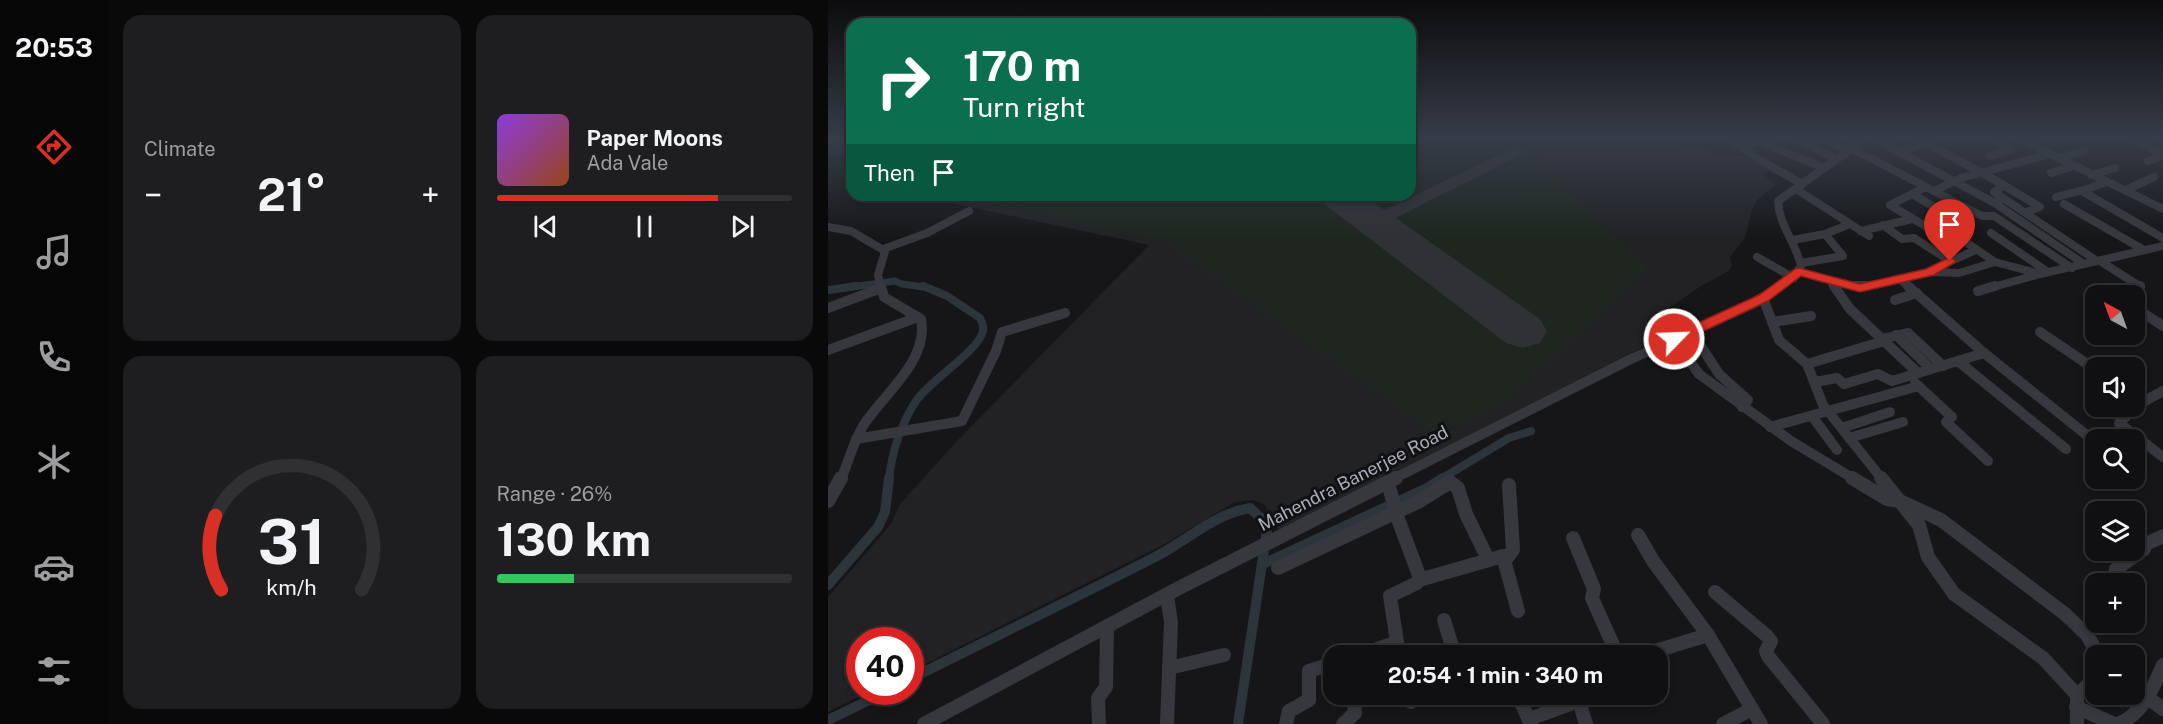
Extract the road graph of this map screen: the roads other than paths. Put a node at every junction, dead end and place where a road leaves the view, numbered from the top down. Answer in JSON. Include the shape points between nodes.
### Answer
{"nodes":[{"id":1,"x":1778,"y":172,"type":"edge"},
{"id":2,"x":1819,"y":172,"type":"edge"},
{"id":3,"x":1895,"y":172,"type":"edge"},
{"id":4,"x":1938,"y":172,"type":"edge"},
{"id":5,"x":1982,"y":172,"type":"joint"},
{"id":6,"x":2055,"y":172,"type":"edge"},
{"id":7,"x":2085,"y":172,"type":"edge"},
{"id":8,"x":2102,"y":172,"type":"edge"},
{"id":9,"x":2051,"y":173,"type":"dead end"},
{"id":10,"x":2091,"y":175,"type":"junction"},
{"id":11,"x":2154,"y":177,"type":"dead end"},
{"id":12,"x":1954,"y":180,"type":"junction"},
{"id":13,"x":2106,"y":182,"type":"junction"},
{"id":14,"x":1799,"y":186,"type":"junction"},
{"id":15,"x":2005,"y":186,"type":"junction"},
{"id":16,"x":1932,"y":190,"type":"junction"},
{"id":17,"x":2083,"y":190,"type":"junction"},
{"id":18,"x":2126,"y":190,"type":"junction"},
{"id":19,"x":1912,"y":194,"type":"junction"},
{"id":20,"x":2005,"y":199,"type":"junction"},
{"id":21,"x":1993,"y":202,"type":"junction"},
{"id":22,"x":2163,"y":210,"type":"edge"},
{"id":23,"x":969,"y":212,"type":"dead end"},
{"id":24,"x":2026,"y":212,"type":"junction"},
{"id":25,"x":1912,"y":219,"type":"junction"},
{"id":26,"x":1958,"y":221,"type":"dead end"},
{"id":27,"x":1850,"y":224,"type":"junction"},
{"id":28,"x":1883,"y":225,"type":"junction"},
{"id":29,"x":828,"y":227,"type":"edge"},
{"id":30,"x":1860,"y":231,"type":"junction"},
{"id":31,"x":1991,"y":233,"type":"dead end"},
{"id":32,"x":1824,"y":234,"type":"junction"},
{"id":33,"x":1869,"y":236,"type":"dead end"},
{"id":34,"x":2163,"y":238,"type":"edge"},
{"id":35,"x":1793,"y":240,"type":"junction"},
{"id":36,"x":2163,"y":246,"type":"edge"},
{"id":37,"x":1976,"y":249,"type":"junction"},
{"id":38,"x":2144,"y":250,"type":"junction"},
{"id":39,"x":885,"y":251,"type":"junction"},
{"id":40,"x":1757,"y":257,"type":"dead end"},
{"id":41,"x":1950,"y":261,"type":"junction"},
{"id":42,"x":2099,"y":261,"type":"junction"},
{"id":43,"x":1995,"y":262,"type":"junction"},
{"id":44,"x":2084,"y":264,"type":"junction"},
{"id":45,"x":2072,"y":268,"type":"junction"},
{"id":46,"x":1799,"y":271,"type":"junction"},
{"id":47,"x":1930,"y":272,"type":"junction"},
{"id":48,"x":2044,"y":273,"type":"junction"},
{"id":49,"x":1901,"y":280,"type":"junction"},
{"id":50,"x":1831,"y":282,"type":"junction"},
{"id":51,"x":879,"y":284,"type":"junction"},
{"id":52,"x":2138,"y":285,"type":"edge"},
{"id":53,"x":1978,"y":291,"type":"dead end"},
{"id":54,"x":1917,"y":293,"type":"junction"},
{"id":55,"x":1763,"y":298,"type":"junction"},
{"id":56,"x":1895,"y":300,"type":"dead end"},
{"id":57,"x":828,"y":308,"type":"edge"},
{"id":58,"x":1065,"y":313,"type":"dead end"},
{"id":59,"x":2145,"y":314,"type":"edge"},
{"id":60,"x":1811,"y":316,"type":"dead end"},
{"id":61,"x":918,"y":317,"type":"junction"},
{"id":62,"x":1772,"y":322,"type":"junction"},
{"id":63,"x":2163,"y":326,"type":"edge"},
{"id":64,"x":1691,"y":332,"type":"junction"},
{"id":65,"x":2040,"y":333,"type":"dead end"},
{"id":66,"x":1674,"y":339,"type":"junction"},
{"id":67,"x":1883,"y":340,"type":"junction"},
{"id":68,"x":828,"y":350,"type":"edge"},
{"id":69,"x":1984,"y":353,"type":"junction"},
{"id":70,"x":1958,"y":361,"type":"junction"},
{"id":71,"x":2085,"y":363,"type":"edge"},
{"id":72,"x":1808,"y":364,"type":"junction"},
{"id":73,"x":1937,"y":368,"type":"junction"},
{"id":74,"x":1913,"y":375,"type":"junction"},
{"id":75,"x":1815,"y":382,"type":"junction"},
{"id":76,"x":1919,"y":386,"type":"junction"},
{"id":77,"x":2163,"y":391,"type":"edge"},
{"id":78,"x":2145,"y":398,"type":"edge"},
{"id":79,"x":1742,"y":407,"type":"junction"},
{"id":80,"x":1829,"y":412,"type":"junction"},
{"id":81,"x":1890,"y":412,"type":"dead end"},
{"id":82,"x":1812,"y":416,"type":"junction"},
{"id":83,"x":2124,"y":417,"type":"edge"},
{"id":84,"x":1903,"y":422,"type":"dead end"},
{"id":85,"x":1770,"y":427,"type":"junction"},
{"id":86,"x":2085,"y":434,"type":"edge"},
{"id":87,"x":1849,"y":437,"type":"junction"},
{"id":88,"x":856,"y":439,"type":"junction"},
{"id":89,"x":2066,"y":448,"type":"dead end"},
{"id":90,"x":1837,"y":450,"type":"junction"},
{"id":91,"x":1816,"y":455,"type":"junction"},
{"id":92,"x":2163,"y":457,"type":"edge"},
{"id":93,"x":1988,"y":461,"type":"dead end"},
{"id":94,"x":1388,"y":483,"type":"junction"},
{"id":95,"x":1509,"y":485,"type":"dead end"},
{"id":96,"x":828,"y":501,"type":"edge"},
{"id":97,"x":1900,"y":501,"type":"junction"},
{"id":98,"x":1395,"y":506,"type":"junction"},
{"id":99,"x":1638,"y":535,"type":"dead end"},
{"id":100,"x":2163,"y":536,"type":"edge"},
{"id":101,"x":1573,"y":538,"type":"dead end"},
{"id":102,"x":1488,"y":559,"type":"junction"},
{"id":103,"x":1506,"y":560,"type":"junction"},
{"id":104,"x":1278,"y":568,"type":"dead end"},
{"id":105,"x":2116,"y":569,"type":"dead end"},
{"id":106,"x":1419,"y":580,"type":"junction"},
{"id":107,"x":1715,"y":592,"type":"dead end"},
{"id":108,"x":1167,"y":596,"type":"junction"},
{"id":109,"x":1518,"y":611,"type":"dead end"},
{"id":110,"x":1444,"y":620,"type":"dead end"},
{"id":111,"x":1107,"y":626,"type":"junction"},
{"id":112,"x":1708,"y":635,"type":"junction"},
{"id":113,"x":1398,"y":645,"type":"edge"},
{"id":114,"x":1452,"y":645,"type":"edge"},
{"id":115,"x":1613,"y":645,"type":"edge"},
{"id":116,"x":2093,"y":645,"type":"edge"},
{"id":117,"x":1668,"y":647,"type":"edge"},
{"id":118,"x":1224,"y":656,"type":"dead end"},
{"id":119,"x":2163,"y":665,"type":"edge"},
{"id":120,"x":1323,"y":667,"type":"edge"},
{"id":121,"x":1169,"y":668,"type":"junction"},
{"id":122,"x":2085,"y":691,"type":"edge"},
{"id":123,"x":2148,"y":698,"type":"junction"},
{"id":124,"x":2077,"y":701,"type":"junction"},
{"id":125,"x":1354,"y":705,"type":"edge"},
{"id":126,"x":1522,"y":705,"type":"edge"},
{"id":127,"x":1569,"y":705,"type":"edge"},
{"id":128,"x":1581,"y":705,"type":"edge"},
{"id":129,"x":1752,"y":709,"type":"junction"},
{"id":130,"x":2163,"y":709,"type":"edge"},
{"id":131,"x":950,"y":717,"type":"edge"},
{"id":132,"x":1530,"y":721,"type":"edge"},
{"id":133,"x":924,"y":724,"type":"edge"},
{"id":134,"x":1099,"y":724,"type":"edge"},
{"id":135,"x":1167,"y":724,"type":"edge"},
{"id":136,"x":1286,"y":724,"type":"edge"},
{"id":137,"x":1343,"y":724,"type":"edge"},
{"id":138,"x":1586,"y":724,"type":"edge"},
{"id":139,"x":1723,"y":724,"type":"edge"},
{"id":140,"x":1761,"y":724,"type":"edge"},
{"id":141,"x":1823,"y":724,"type":"edge"},
{"id":142,"x":2076,"y":724,"type":"edge"},
{"id":143,"x":2116,"y":724,"type":"edge"}],
"edges":[{"from":1,"to":14,"type":"street"},
{"from":2,"to":14,"type":"street"},
{"from":3,"to":16,"type":"street"},
{"from":4,"to":12,"type":"street"},
{"from":5,"to":12,"type":"street"},
{"from":5,"to":15,"type":"street"},
{"from":6,"to":9,"type":"street"},
{"from":7,"to":10,"type":"street"},
{"from":8,"to":10,"type":"street"},
{"from":10,"to":13,"type":"street"},
{"from":11,"to":18,"type":"street"},
{"from":12,"to":16,"type":"street"},
{"from":12,"to":21,"type":"street"},
{"from":13,"to":17,"type":"street"},
{"from":13,"to":18,"type":"street"},
{"from":14,"to":27,"type":"street"},
{"from":14,"to":35,"type":"street","via":[[1778,201],[1780,225]]},
{"from":15,"to":20,"type":"street","via":[[1994,192]]},
{"from":15,"to":24,"type":"street","via":[[2040,207]]},
{"from":16,"to":19,"type":"street"},
{"from":16,"to":45,"type":"street","via":[[1982,216],[1994,216]]},
{"from":17,"to":34,"type":"street"},
{"from":17,"to":38,"type":"street","via":[[2060,200]]},
{"from":18,"to":22,"type":"street"},
{"from":19,"to":25,"type":"street","via":[[1890,205]]},
{"from":19,"to":26,"type":"street"},
{"from":20,"to":21,"type":"street"},
{"from":20,"to":24,"type":"street"},
{"from":21,"to":44,"type":"street"},
{"from":23,"to":39,"type":"street"},
{"from":24,"to":42,"type":"street"},
{"from":25,"to":28,"type":"street"},
{"from":25,"to":37,"type":"street","via":[[1937,233],[1953,233]]},
{"from":27,"to":30,"type":"street"},
{"from":27,"to":32,"type":"street"},
{"from":28,"to":30,"type":"street"},
{"from":28,"to":41,"type":"street","via":[[1902,238],[1914,238]]},
{"from":29,"to":39,"type":"street","via":[[850,229]]},
{"from":30,"to":33,"type":"street"},
{"from":31,"to":48,"type":"street"},
{"from":32,"to":35,"type":"street"},
{"from":32,"to":46,"type":"street","via":[[1843,256]]},
{"from":35,"to":46,"type":"street"},
{"from":36,"to":38,"type":"street"},
{"from":37,"to":41,"type":"street"},
{"from":37,"to":43,"type":"street"},
{"from":38,"to":42,"type":"street"},
{"from":39,"to":51,"type":"street"},
{"from":40,"to":46,"type":"street"},
{"from":41,"to":47,"type":"street"},
{"from":42,"to":44,"type":"street"},
{"from":42,"to":52,"type":"street"},
{"from":43,"to":47,"type":"street","via":[[1959,273]]},
{"from":43,"to":48,"type":"street"},
{"from":44,"to":45,"type":"street"},
{"from":45,"to":48,"type":"street"},
{"from":46,"to":50,"type":"street"},
{"from":46,"to":55,"type":"street","name":"Mahendra Banerjee Road"},
{"from":47,"to":49,"type":"street"},
{"from":48,"to":53,"type":"street"},
{"from":49,"to":50,"type":"street","via":[[1860,288]]},
{"from":49,"to":54,"type":"street"},
{"from":50,"to":67,"type":"street","via":[[1849,307]]},
{"from":51,"to":57,"type":"street"},
{"from":51,"to":61,"type":"street","via":[[886,299]]},
{"from":54,"to":56,"type":"street"},
{"from":54,"to":69,"type":"street"},
{"from":55,"to":62,"type":"street"},
{"from":55,"to":64,"type":"street","name":"Mahendra Banerjee Road"},
{"from":58,"to":88,"type":"street","via":[[1002,332],[962,421]]},
{"from":59,"to":63,"type":"street"},
{"from":60,"to":62,"type":"street"},
{"from":61,"to":68,"type":"street"},
{"from":61,"to":88,"type":"street","via":[[923,330],[908,371],[880,402]]},
{"from":62,"to":72,"type":"street","via":[[1780,342]]},
{"from":64,"to":66,"type":"street","name":"Mahendra Banerjee Road"},
{"from":64,"to":79,"type":"street","via":[[1719,374],[1748,400]]},
{"from":65,"to":71,"type":"street"},
{"from":66,"to":79,"type":"street","via":[[1698,374]]},
{"from":66,"to":94,"type":"street","name":"Mahendra Banerjee Road"},
{"from":67,"to":72,"type":"street"},
{"from":67,"to":73,"type":"street","via":[[1896,335]]},
{"from":67,"to":74,"type":"street"},
{"from":69,"to":70,"type":"street"},
{"from":69,"to":86,"type":"street"},
{"from":70,"to":73,"type":"street"},
{"from":70,"to":89,"type":"street"},
{"from":72,"to":75,"type":"street"},
{"from":73,"to":74,"type":"street"},
{"from":74,"to":75,"type":"street","via":[[1892,381],[1878,374],[1844,384],[1837,378]]},
{"from":74,"to":76,"type":"street"},
{"from":75,"to":80,"type":"street","via":[[1820,400]]},
{"from":76,"to":80,"type":"street"},
{"from":76,"to":93,"type":"street","via":[[1952,417],[1946,422]]},
{"from":77,"to":78,"type":"street"},
{"from":79,"to":85,"type":"street"},
{"from":80,"to":82,"type":"street"},
{"from":80,"to":87,"type":"street"},
{"from":81,"to":87,"type":"street"},
{"from":82,"to":85,"type":"street"},
{"from":82,"to":90,"type":"street"},
{"from":83,"to":92,"type":"street","via":[[2119,423]]},
{"from":84,"to":87,"type":"street"},
{"from":85,"to":91,"type":"street"},
{"from":87,"to":90,"type":"street"},
{"from":87,"to":97,"type":"street"},
{"from":88,"to":96,"type":"street"},
{"from":90,"to":91,"type":"street"},
{"from":91,"to":97,"type":"street","via":[[1887,499]]},
{"from":94,"to":98,"type":"street"},
{"from":94,"to":108,"type":"street","name":"Mahendra Banerjee Road"},
{"from":95,"to":103,"type":"street","via":[[1513,544]]},
{"from":97,"to":116,"type":"street","via":[[1941,520],[2065,614]]},
{"from":97,"to":124,"type":"street","via":[[1918,525],[1928,557],[1954,594],[2043,658]]},
{"from":98,"to":102,"type":"street","via":[[1452,483],[1458,488],[1468,520]]},
{"from":98,"to":104,"type":"street"},
{"from":98,"to":106,"type":"street"},
{"from":99,"to":112,"type":"street"},
{"from":100,"to":105,"type":"street","via":[[2146,544]]},
{"from":101,"to":115,"type":"street","via":[[1594,589],[1592,598]]},
{"from":102,"to":103,"type":"street","via":[[1503,556]]},
{"from":102,"to":106,"type":"street"},
{"from":103,"to":109,"type":"street"},
{"from":106,"to":113,"type":"street","via":[[1390,597]]},
{"from":107,"to":141,"type":"street","via":[[1767,636],[1771,641],[1768,656]]},
{"from":108,"to":111,"type":"street","name":"Mahendra Banerjee Road"},
{"from":108,"to":121,"type":"street","via":[[1171,622]]},
{"from":110,"to":114,"type":"street"},
{"from":111,"to":131,"type":"street","name":"Mahendra Banerjee Road"},
{"from":111,"to":134,"type":"street","via":[[1106,687],[1098,698]]},
{"from":112,"to":117,"type":"street"},
{"from":112,"to":129,"type":"street"},
{"from":118,"to":121,"type":"street"},
{"from":119,"to":123,"type":"street"},
{"from":120,"to":136,"type":"street","via":[[1309,671],[1309,700],[1289,711]]},
{"from":121,"to":135,"type":"street"},
{"from":122,"to":124,"type":"street"},
{"from":123,"to":130,"type":"street"},
{"from":123,"to":143,"type":"street","via":[[2127,722]]},
{"from":124,"to":142,"type":"street"},
{"from":124,"to":143,"type":"street"},
{"from":125,"to":137,"type":"street","via":[[1355,713]]},
{"from":126,"to":132,"type":"street"},
{"from":127,"to":132,"type":"street"},
{"from":128,"to":138,"type":"street"},
{"from":129,"to":139,"type":"street"},
{"from":129,"to":140,"type":"street"},
{"from":131,"to":133,"type":"street","name":"Mahendra Banerjee Road"}]}
